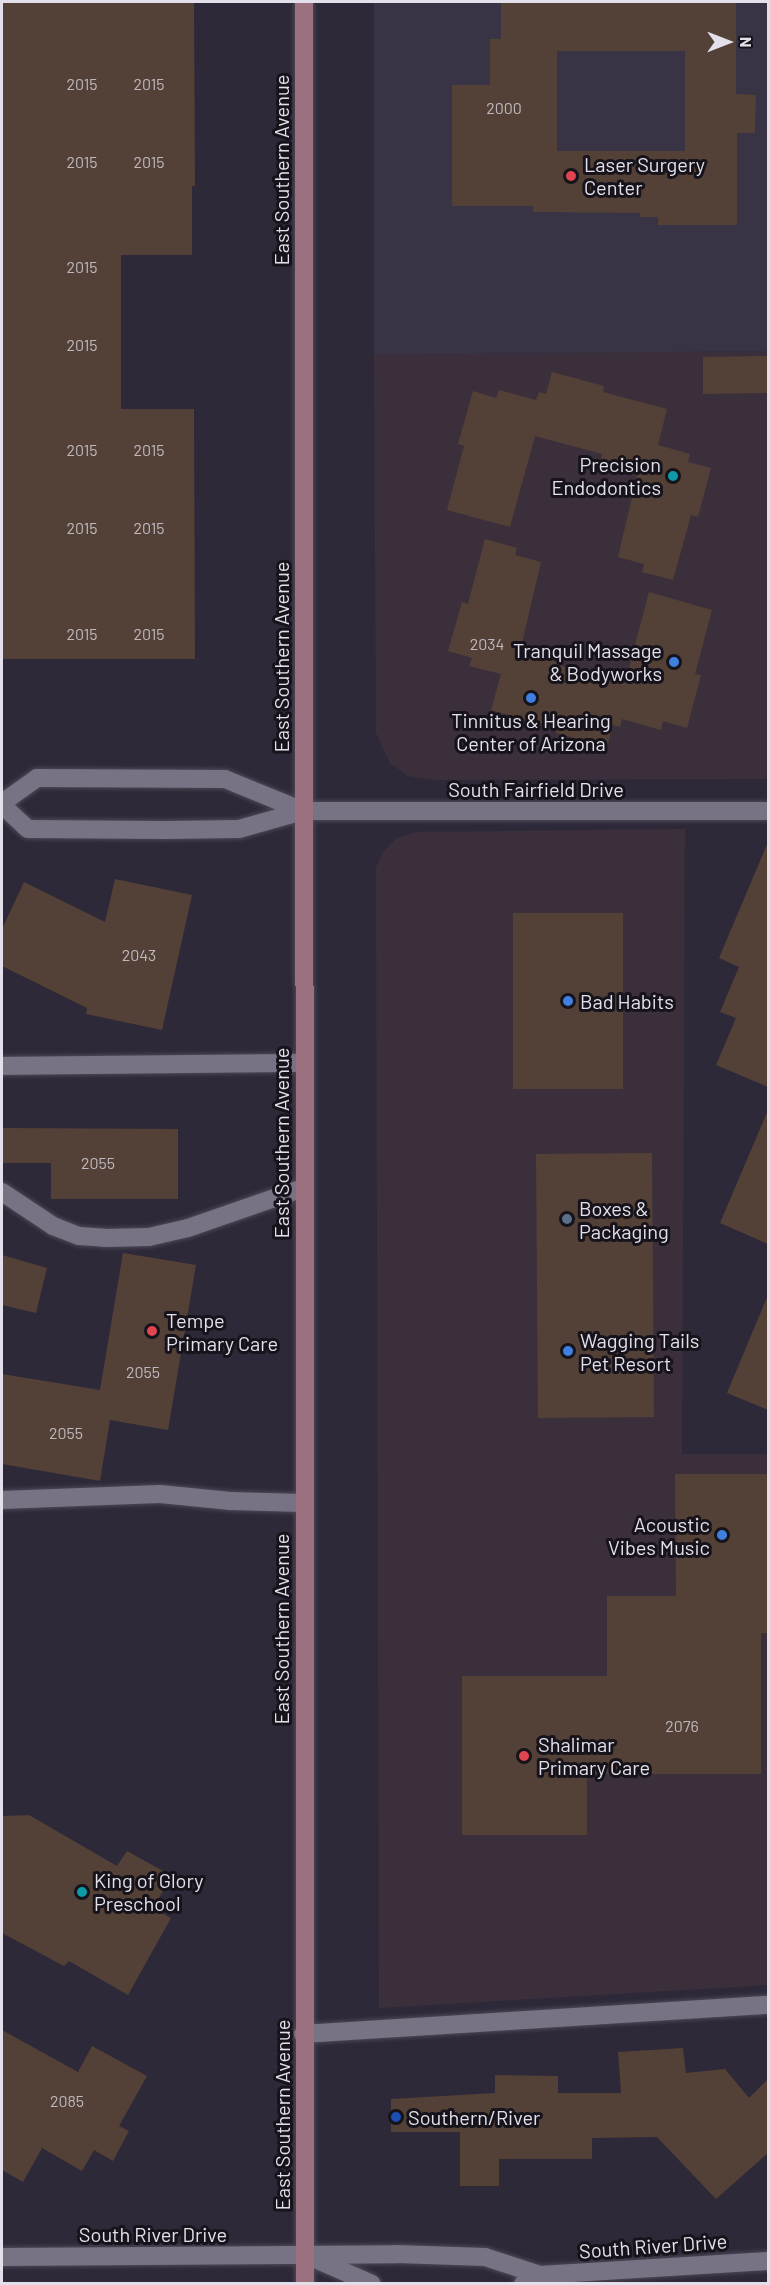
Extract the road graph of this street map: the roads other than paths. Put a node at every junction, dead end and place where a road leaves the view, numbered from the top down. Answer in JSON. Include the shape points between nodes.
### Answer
{"nodes":[{"id":1,"x":304,"y":2,"type":"edge"},
{"id":2,"x":2,"y":804,"type":"edge"},
{"id":3,"x":303,"y":811,"type":"junction"},
{"id":4,"x":768,"y":811,"type":"edge"},
{"id":5,"x":303,"y":1063,"type":"junction"},
{"id":6,"x":2,"y":1066,"type":"edge"},
{"id":7,"x":303,"y":1188,"type":"junction"},
{"id":8,"x":2,"y":1192,"type":"edge"},
{"id":9,"x":2,"y":1500,"type":"edge"},
{"id":10,"x":303,"y":1503,"type":"junction"},
{"id":11,"x":768,"y":2005,"type":"edge"},
{"id":12,"x":303,"y":2034,"type":"junction"},
{"id":13,"x":305,"y":2255,"type":"junction"},
{"id":14,"x":2,"y":2257,"type":"edge"},
{"id":15,"x":768,"y":2261,"type":"edge"},
{"id":16,"x":657,"y":2275,"type":"edge"},
{"id":17,"x":540,"y":2276,"type":"junction"},
{"id":18,"x":305,"y":2283,"type":"edge"},
{"id":19,"x":372,"y":2283,"type":"edge"},
{"id":20,"x":523,"y":2283,"type":"edge"}],
"edges":[{"from":1,"to":3,"type":"main road","name":"East Southern Avenue"},
{"from":2,"to":3,"type":"street","name":"South Fairfield Drive","via":[[28,829],[234,829]]},
{"from":2,"to":3,"type":"street","name":"South Fairfield Drive","via":[[37,778],[225,779]]},
{"from":3,"to":4,"type":"street","name":"South Fairfield Drive"},
{"from":3,"to":5,"type":"main road","name":"East Southern Avenue"},
{"from":5,"to":6,"type":"street"},
{"from":5,"to":7,"type":"main road","name":"East Southern Avenue"},
{"from":7,"to":8,"type":"street","via":[[188,1228],[148,1237],[105,1238],[79,1236],[52,1226]]},
{"from":7,"to":10,"type":"main road","name":"East Southern Avenue"},
{"from":9,"to":10,"type":"street","via":[[160,1494]]},
{"from":10,"to":12,"type":"main road","name":"East Southern Avenue"},
{"from":11,"to":12,"type":"street"},
{"from":12,"to":13,"type":"main road","name":"East Southern Avenue"},
{"from":13,"to":14,"type":"street","name":"South River Drive"},
{"from":13,"to":17,"type":"street","name":"South River Drive","via":[[485,2257]]},
{"from":13,"to":18,"type":"main road","name":"East Southern Avenue"},
{"from":13,"to":19,"type":"street","name":"South River Drive"},
{"from":15,"to":16,"type":"street","name":"South River Drive"},
{"from":16,"to":17,"type":"street","name":"South River Drive"},
{"from":17,"to":20,"type":"street","name":"South River Drive"}]}
